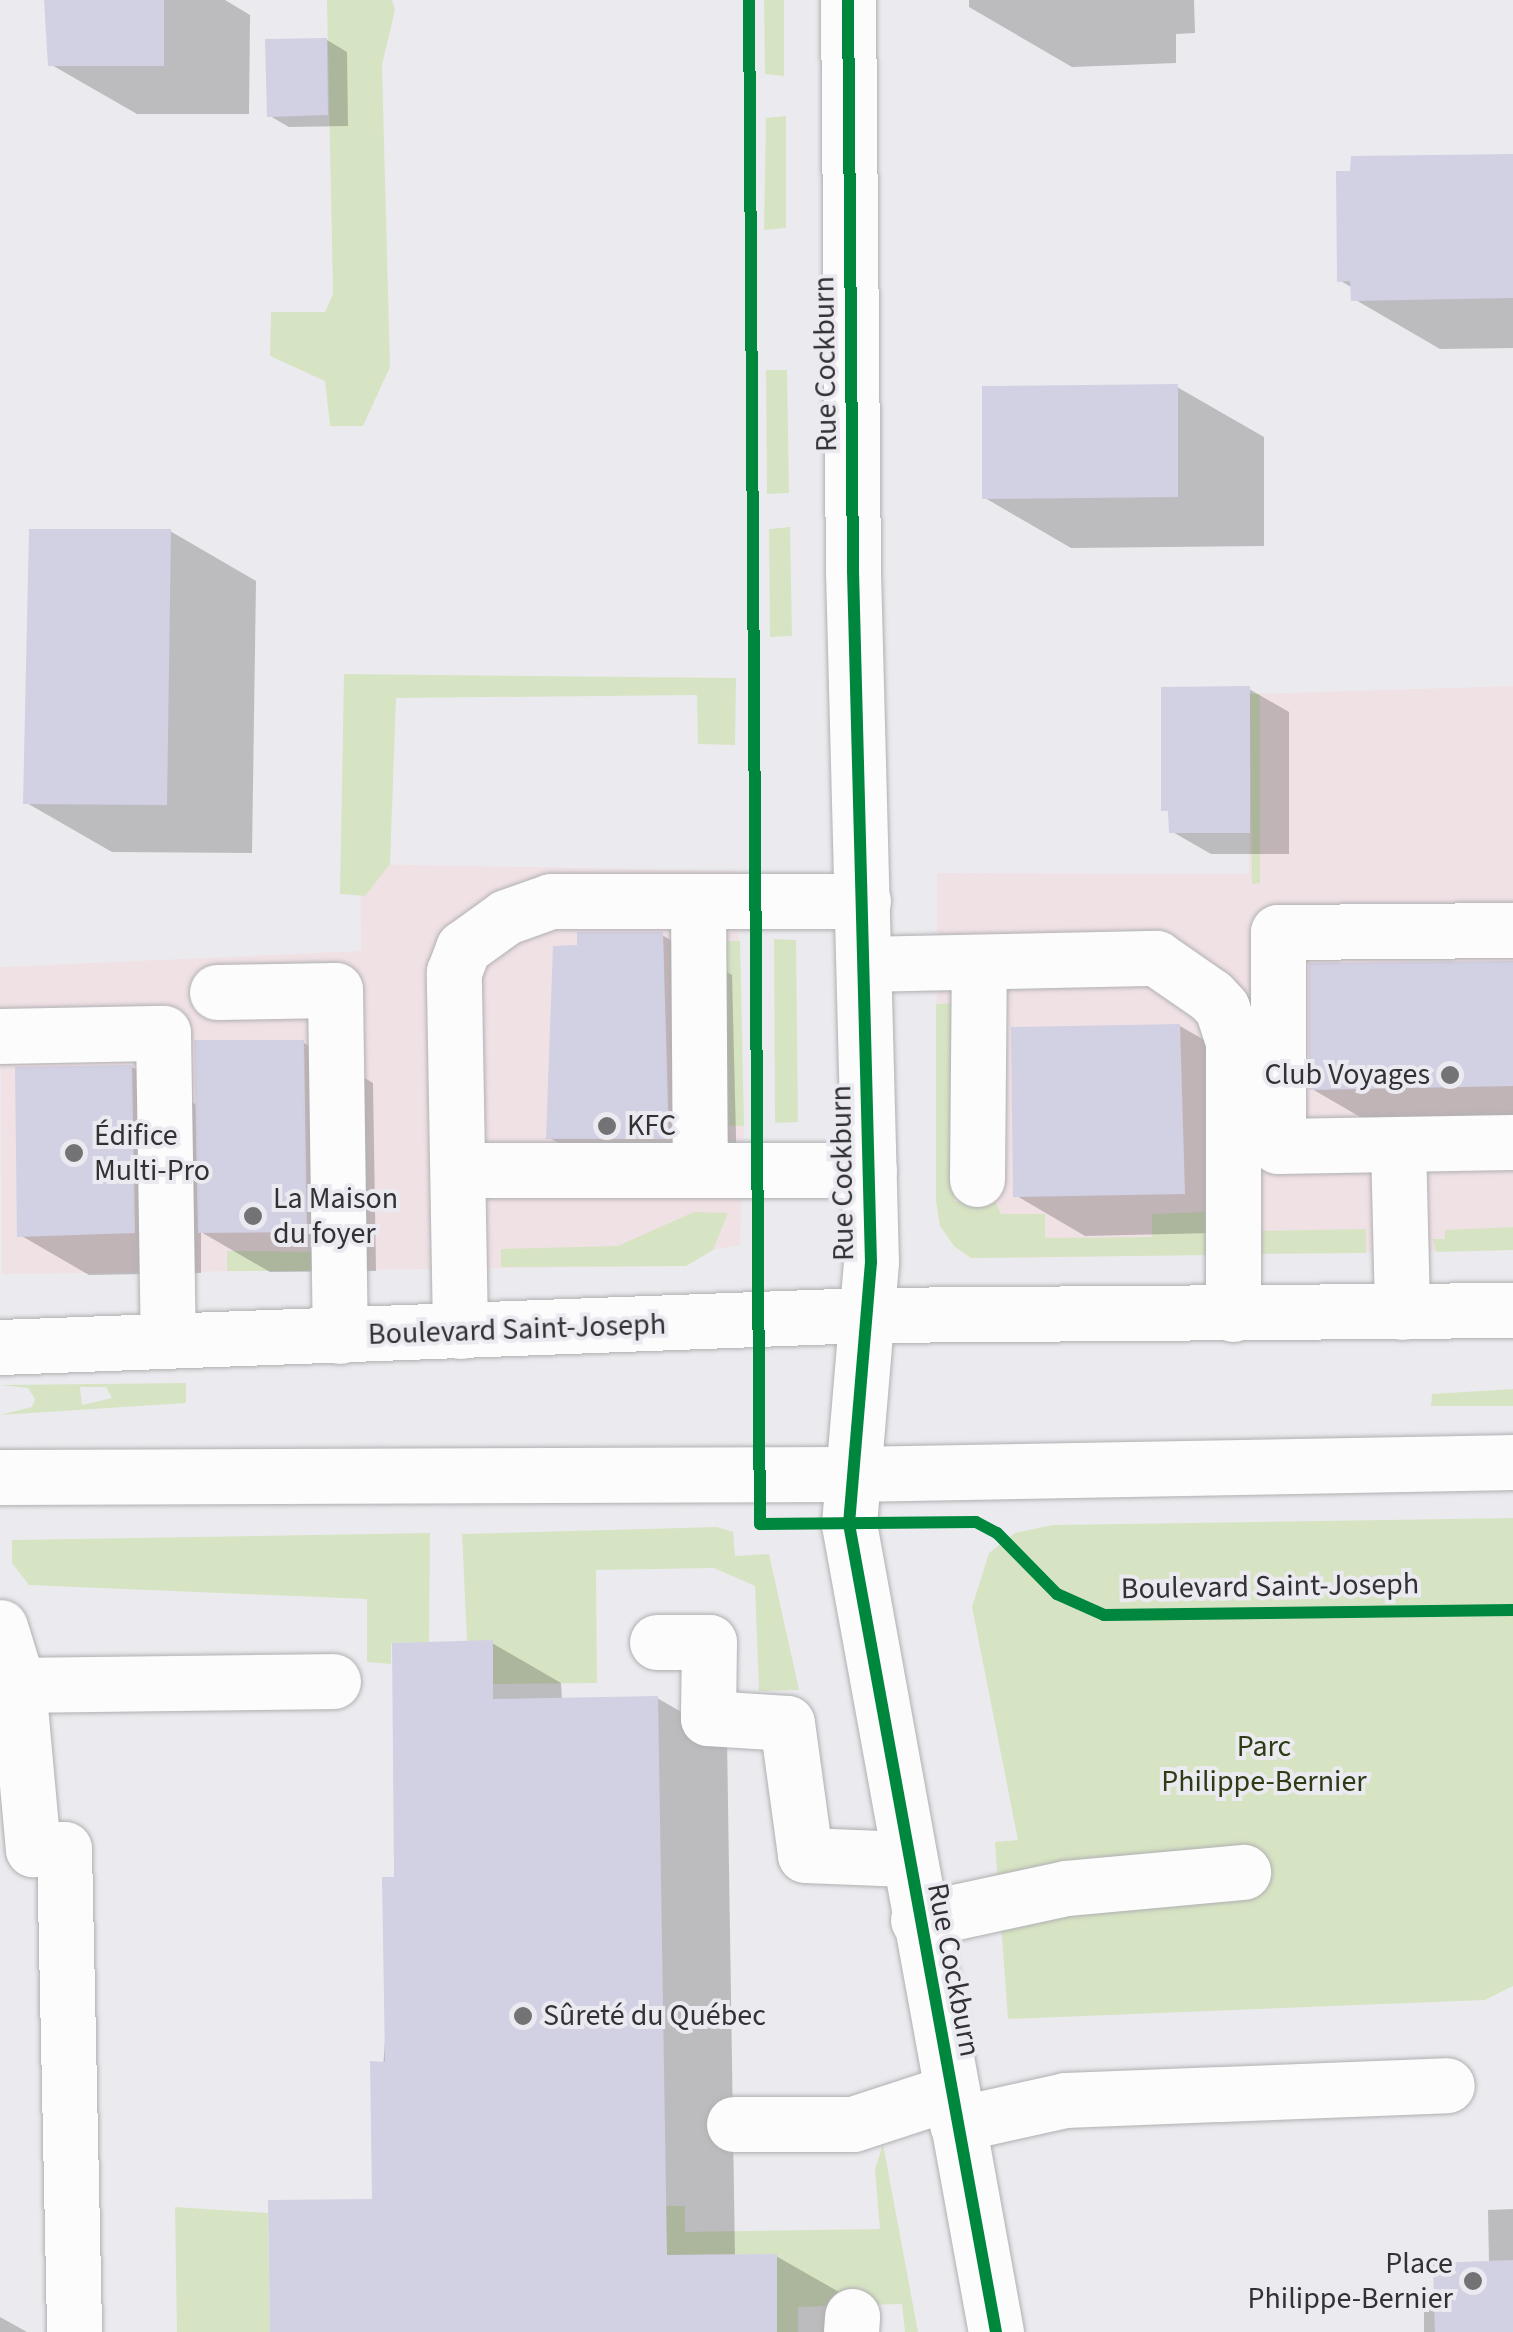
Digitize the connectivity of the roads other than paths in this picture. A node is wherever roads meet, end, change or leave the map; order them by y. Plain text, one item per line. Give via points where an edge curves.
1 (848, 0) edge
2 (863, 900) junction
3 (698, 901) junction
4 (1513, 930) edge
5 (979, 962) junction
6 (865, 964) junction
7 (217, 992) dead end
8 (0, 1036) edge
9 (1513, 1142) edge
10 (1398, 1144) junction
11 (458, 1170) junction
12 (700, 1170) junction
13 (869, 1170) junction
14 (977, 1179) dead end
15 (1513, 1310) edge
16 (1402, 1312) junction
17 (1233, 1314) junction
18 (865, 1315) junction
19 (460, 1331) junction
20 (340, 1336) junction
21 (168, 1341) junction
22 (0, 1347) edge
23 (1513, 1462) edge
24 (850, 1474) junction
25 (0, 1477) edge
26 (0, 1627) edge
27 (657, 1642) dead end
28 (333, 1680) dead end
29 (18, 1685) junction
30 (906, 1858) junction
31 (1243, 1872) dead end
32 (918, 1920) junction
33 (1447, 2085) dead end
34 (954, 2108) junction
35 (734, 2124) dead end
36 (74, 2332) edge
37 (996, 2332) edge

1 - 2 main road, Rue Cockburn
2 - 3 main road
2 - 6 main road, Rue Cockburn
3 - 11 main road via 550,901 506,917 462,948 454,972
3 - 12 main road
4 - 10 main road via 1278,932 1278,1146
5 - 6 main road
5 - 14 main road
5 - 17 main road via 1156,958 1210,996 1230,1026
6 - 13 main road, Rue Cockburn
7 - 20 main road via 335,990
8 - 21 main road via 163,1032
9 - 10 main road
10 - 16 main road
11 - 12 main road
11 - 19 main road
12 - 13 main road
13 - 18 main road, Rue Cockburn
15 - 16 main road, Boulevard Saint-Joseph
16 - 17 main road, Boulevard Saint-Joseph
17 - 18 main road, Boulevard Saint-Joseph
18 - 19 main road, Boulevard Saint-Joseph
18 - 24 main road, Rue Cockburn
19 - 20 main road, Boulevard Saint-Joseph
20 - 21 main road, Boulevard Saint-Joseph
21 - 22 main road, Boulevard Saint-Joseph
23 - 24 main road
24 - 25 main road
24 - 30 main road, Rue Cockburn via 849,1524
26 - 29 main road
27 - 30 main road via 708,1642 708,1718 787,1723 805,1855
28 - 29 main road
29 - 36 main road via 33,1850 64,1849
30 - 32 main road, Rue Cockburn
31 - 32 main road via 1066,1888
32 - 34 main road, Rue Cockburn
33 - 34 main road
34 - 35 main road via 853,2124
34 - 37 main road, Rue Cockburn

